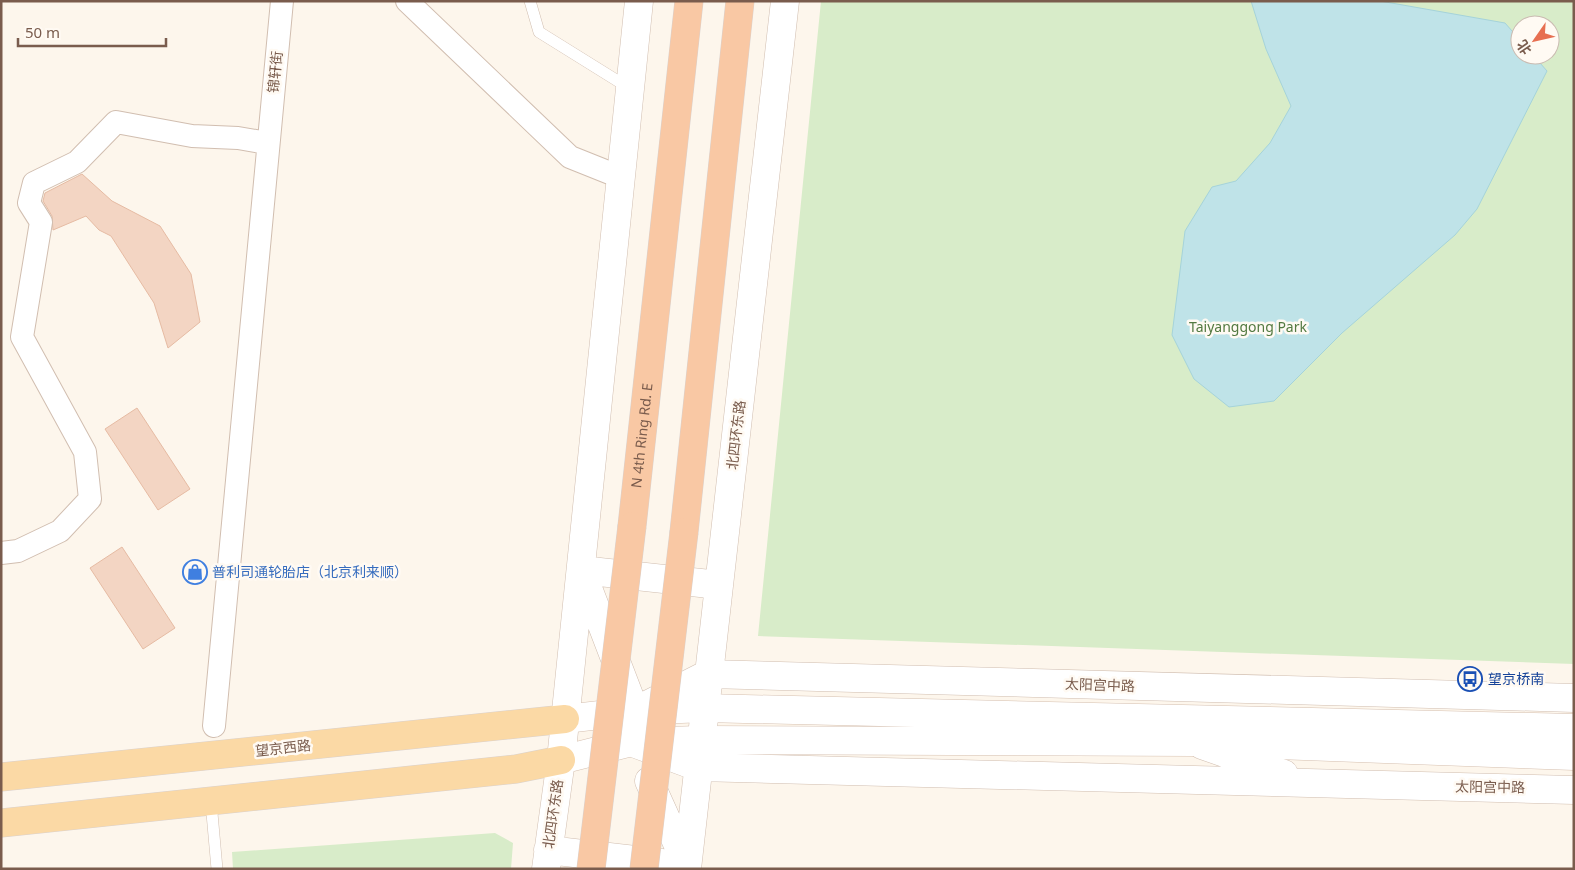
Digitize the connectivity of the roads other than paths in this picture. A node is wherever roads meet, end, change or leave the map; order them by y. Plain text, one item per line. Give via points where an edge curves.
1 (282, 1) edge
2 (406, 1) edge
3 (530, 1) edge
4 (640, 1) edge
5 (689, 1) edge
6 (740, 1) edge
7 (785, 1) edge
8 (630, 89) junction
9 (268, 143) junction
10 (620, 176) junction
11 (1, 553) edge
12 (581, 570) junction
13 (719, 585) junction
14 (708, 674) junction
15 (1317, 691) junction
16 (1574, 698) edge
17 (704, 708) junction
18 (635, 711) junction
19 (565, 719) junction
20 (1235, 720) junction
21 (214, 726) dead end
22 (1574, 728) edge
23 (700, 740) junction
24 (632, 742) junction
25 (1194, 742) junction
26 (1574, 756) edge
27 (561, 760) junction
28 (698, 767) junction
29 (1, 777) edge
30 (1308, 783) junction
31 (1574, 790) edge
32 (211, 802) junction
33 (1, 823) edge
34 (547, 859) edge
35 (687, 868) edge
36 (217, 869) edge
37 (591, 869) edge
38 (644, 869) edge

1 - 9 street, 锦轩街
2 - 10 street via 570,157
3 - 8 lane via 539,32
4 - 8 street
5 - 37 highway, N 4th Ring Rd. E, bridge
6 - 38 highway, bridge via 684,532
7 - 13 street, 北四环东路
8 - 10 street
9 - 11 street via 192,136 116,122 77,162 34,183 29,203 41,222 22,337 85,452 90,499 60,531 18,552
9 - 21 street, 锦轩街
10 - 12 street
12 - 13 street
12 - 18 street
12 - 19 street
13 - 14 street, 北四环东路
14 - 15 street, 太阳宫中路
14 - 17 street, 北四环东路
14 - 18 street, 太阳宫中路
15 - 16 street, 太阳宫中路
15 - 20 street
17 - 18 street
17 - 20 street
17 - 23 street, 北四环东路
18 - 19 street
18 - 24 street
19 - 27 street, 北四环东路
19 - 29 main road, 望京西路
20 - 22 street
23 - 24 street
23 - 25 street
23 - 28 street, 北四环东路
24 - 27 street
24 - 28 street, 太阳宫中路
24 - 35 street
25 - 26 street
25 - 30 street
27 - 32 main road via 516,769
27 - 34 street, 北四环东路
28 - 30 street, 太阳宫中路
28 - 35 street, 北四环东路
30 - 31 street, 太阳宫中路
32 - 33 main road
32 - 36 lane
34 - 35 street

